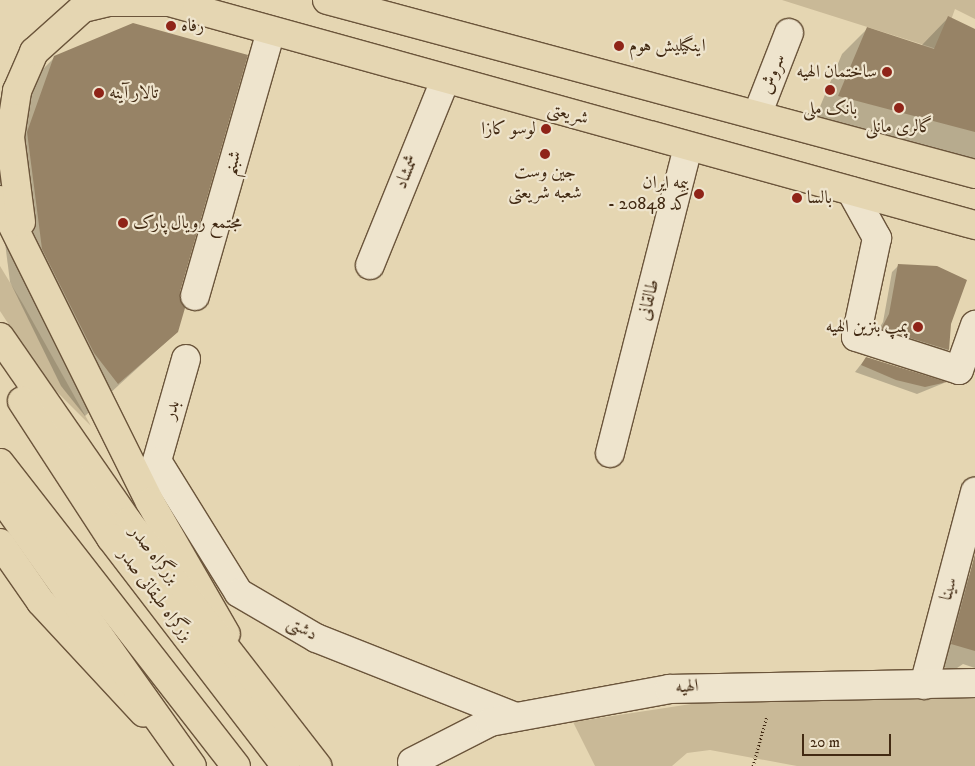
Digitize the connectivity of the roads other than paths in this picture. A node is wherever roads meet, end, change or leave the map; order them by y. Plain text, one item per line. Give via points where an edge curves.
1 (326, 0) edge
2 (166, 1) edge
3 (272, 31) junction
4 (789, 33) dead end
5 (445, 80) junction
6 (757, 115) junction
7 (688, 147) junction
8 (975, 174) edge
9 (851, 191) junction
10 (0, 200) edge
11 (975, 225) edge
12 (370, 265) dead end
13 (34, 275) junction
14 (195, 296) dead end
15 (975, 325) edge
16 (0, 337) edge
17 (186, 359) dead end
18 (0, 367) edge
19 (610, 453) dead end
20 (157, 462) joint
21 (0, 463) edge
22 (975, 492) edge
23 (0, 496) edge
24 (0, 543) edge
25 (975, 683) edge
26 (924, 685) junction
27 (262, 696) junction
28 (513, 716) junction
29 (412, 762) dead end
30 (192, 766) edge
31 (236, 766) edge
32 (286, 766) edge
33 (317, 766) edge

1 - 6 main road
2 - 3 main road, شریعتی
2 - 13 main road, شریعتی via 110,2 83,8 34,52 17,91 10,138 14,194
3 - 5 main road, شریعتی
3 - 14 street, شبنم
4 - 6 street, سروش
5 - 7 main road, شریعتی
5 - 12 street, شمشاد
6 - 8 main road
7 - 9 main road, شریعتی
7 - 19 street, طالقانی
9 - 11 main road, شریعتی
9 - 15 street via 877,238 856,338 959,370
10 - 13 main road
13 - 27 main road via 150,502
16 - 27 main road, بزرگراه صدر via 128,522
17 - 20 street, بدر
18 - 32 main road, بزرگراه طبقاتی صدر via 111,538
20 - 28 street, دشتی via 238,593 316,638
21 - 31 main road
22 - 26 street, سینا
23 - 30 main road
24 - 30 main road via 41,602
25 - 26 street, الهیه
26 - 28 street, الهیه via 701,685
27 - 33 main road, بزرگراه صدر
28 - 29 street, الهیه via 472,729

